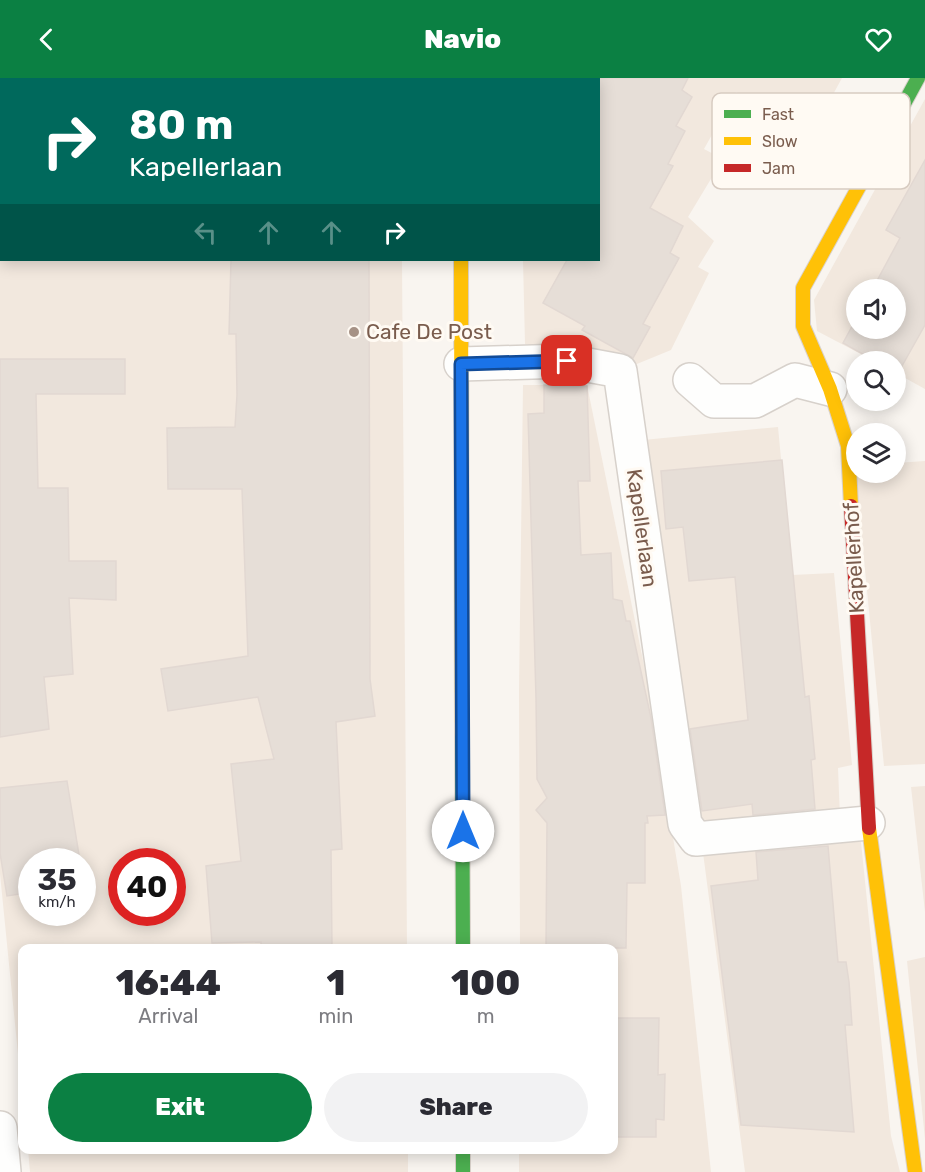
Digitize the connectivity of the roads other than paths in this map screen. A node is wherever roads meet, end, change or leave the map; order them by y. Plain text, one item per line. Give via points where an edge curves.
1 (918, 78) edge
2 (910, 93) edge
3 (857, 189) edge
4 (461, 261) edge
5 (461, 364) junction
6 (690, 381) dead end
7 (830, 389) junction
8 (868, 823) junction
9 (463, 944) edge
10 (0, 1128) edge
11 (463, 1154) edge
12 (4, 1172) edge
13 (464, 1172) edge
14 (915, 1172) edge

1 - 2 street, Kapellerhof
3 - 7 street, Kapellerhof via 803,288 803,326
4 - 5 street
5 - 8 street, Kapellerlaan via 567,361 620,371 685,824 696,839
5 - 9 street
6 - 7 street via 714,401 755,400 795,380
7 - 8 street, Kapellerhof via 848,446
8 - 14 street, Kapellerhof
10 - 12 street
11 - 13 street

